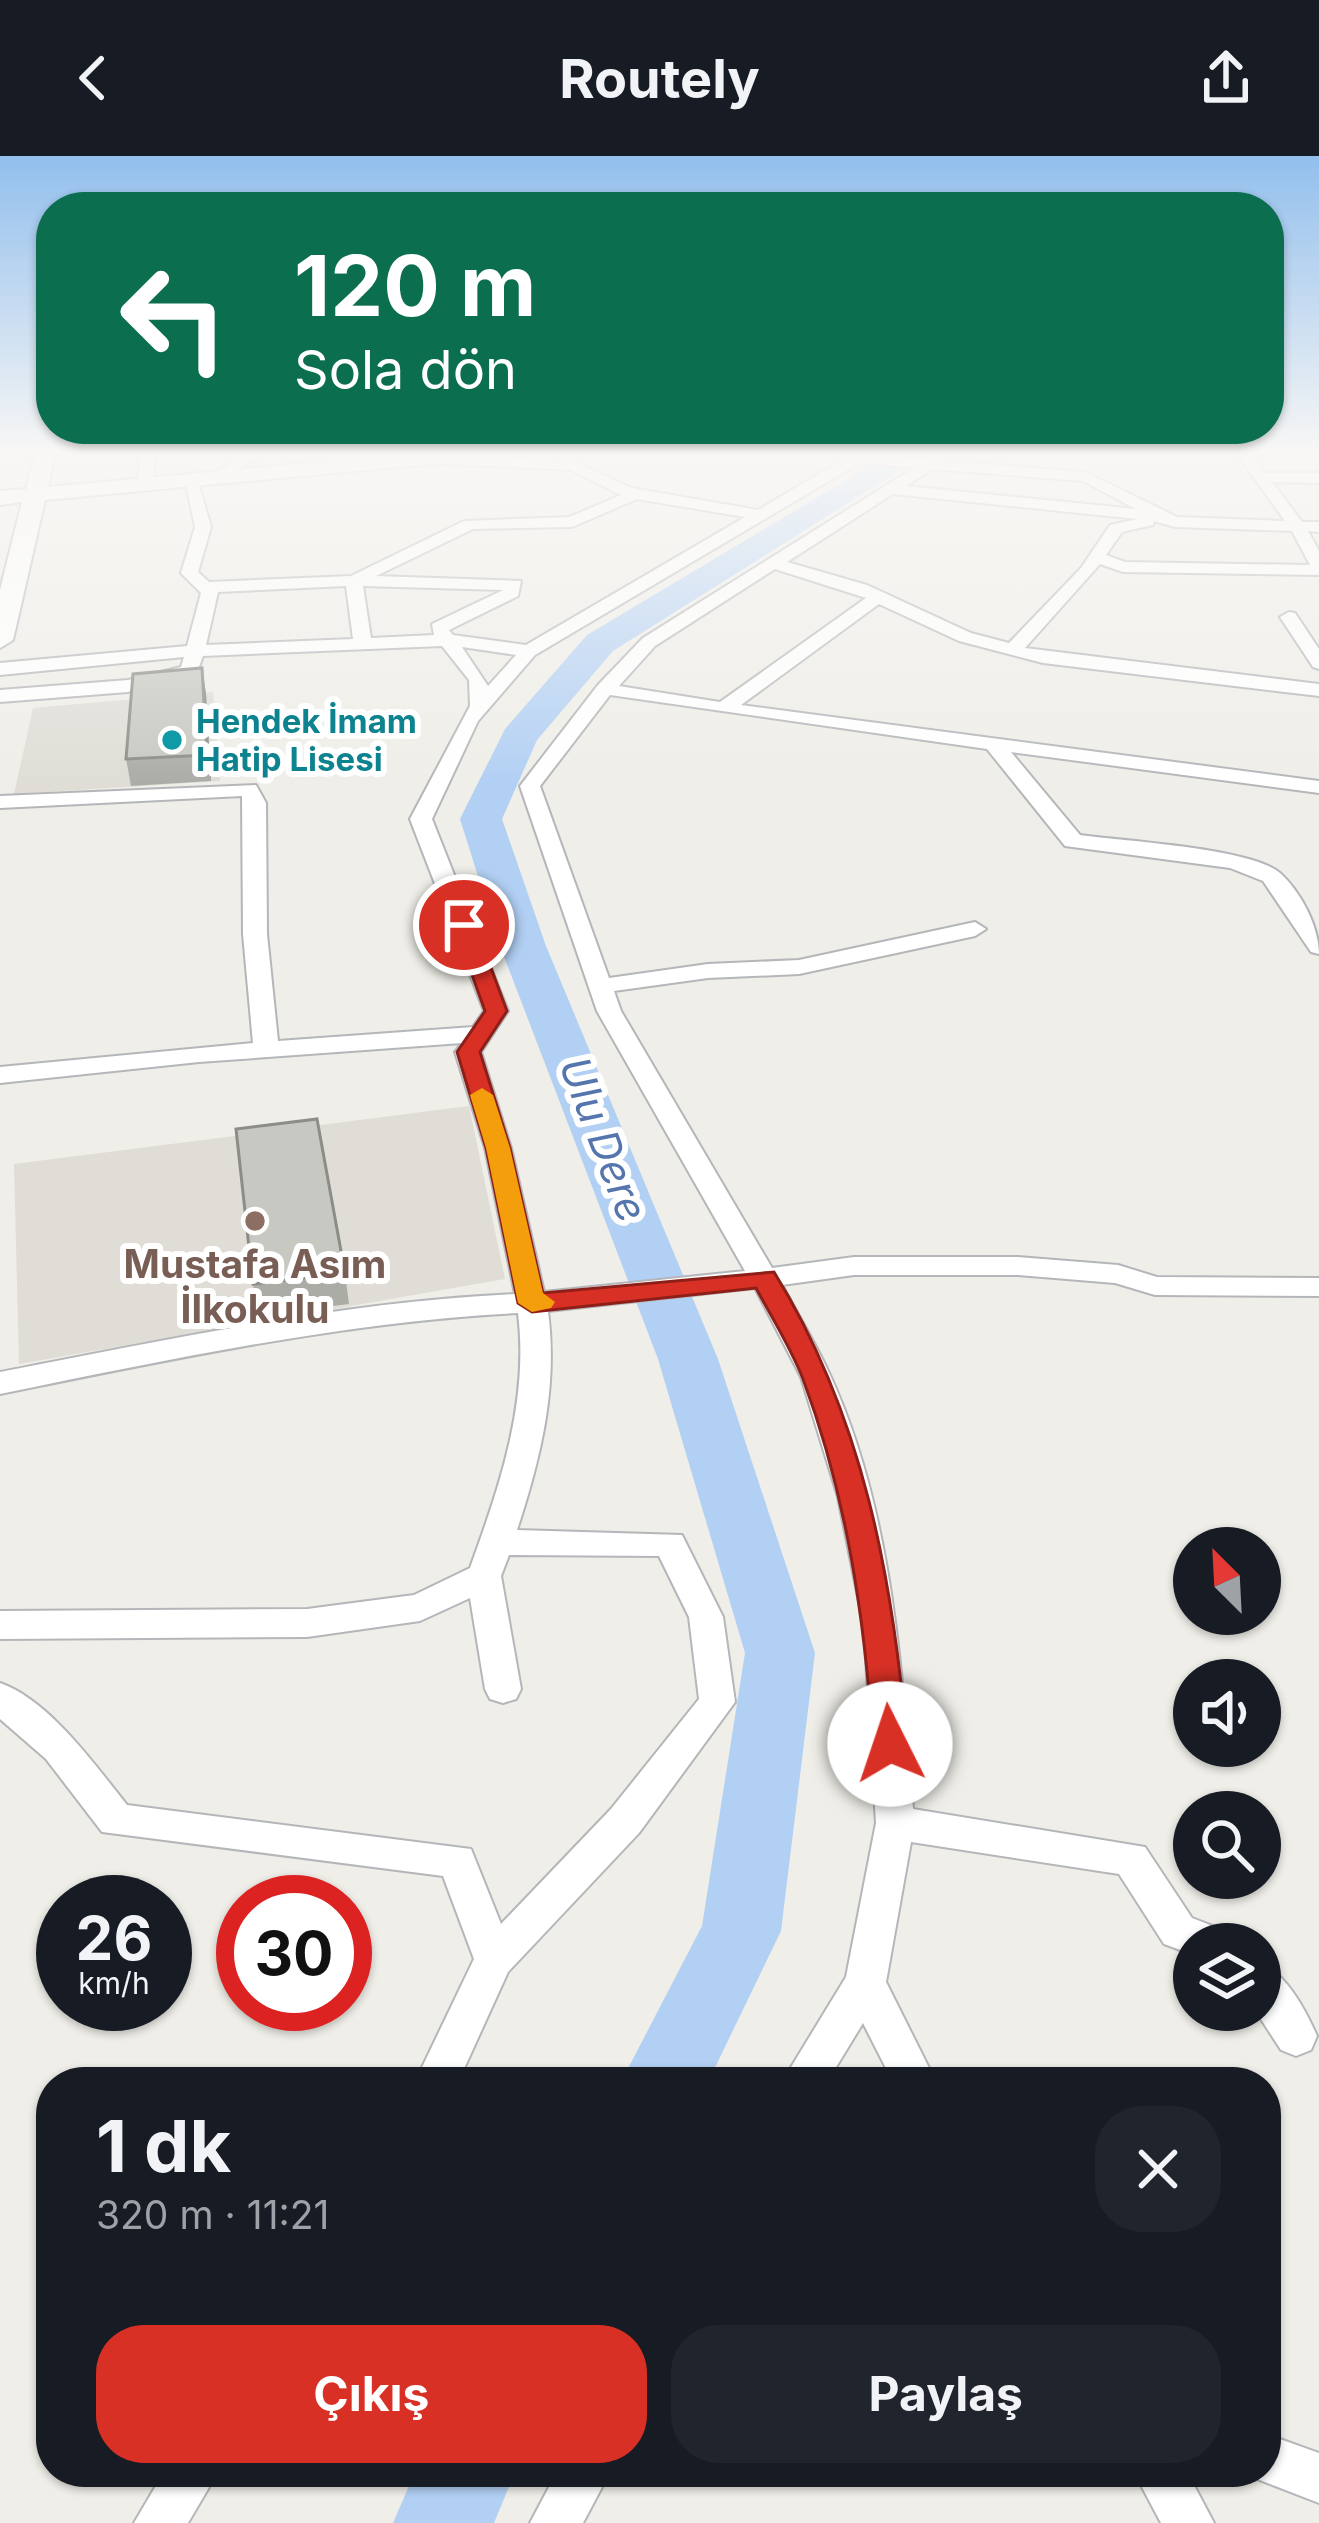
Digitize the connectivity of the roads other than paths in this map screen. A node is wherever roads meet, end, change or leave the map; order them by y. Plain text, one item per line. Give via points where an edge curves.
1 (18, 564) edge
2 (192, 564) edge
3 (388, 564) edge
4 (680, 564) edge
5 (770, 564) edge
6 (777, 564) edge
7 (1089, 564) edge
8 (1116, 564) edge
9 (1319, 568) edge
10 (354, 581) junction
11 (204, 587) junction
12 (875, 598) junction
13 (1319, 617) edge
14 (0, 640) edge
15 (450, 640) junction
16 (362, 641) junction
17 (195, 651) junction
18 (529, 651) junction
19 (1012, 651) junction
20 (1319, 663) edge
21 (0, 669) edge
22 (162, 681) junction
23 (605, 689) junction
24 (1319, 690) edge
25 (0, 697) edge
26 (479, 708) junction
27 (724, 708) junction
28 (0, 711) edge
29 (991, 742) junction
30 (1319, 787) edge
31 (0, 802) edge
32 (975, 929) dead end
33 (1319, 947) edge
34 (601, 986) junction
35 (481, 1034) junction
36 (266, 1049) junction
37 (0, 1075) edge
38 (764, 1278) junction
39 (1319, 1287) edge
40 (532, 1303) junction
41 (0, 1383) edge
42 (490, 1559) junction
43 (0, 1625) edge
44 (503, 1689) dead end
45 (0, 1699) edge
46 (895, 1822) junction
47 (1173, 1923) edge
48 (494, 1959) junction
49 (865, 1983) junction
50 (1281, 2014) edge
51 (1295, 2036) dead end
52 (443, 2067) edge
53 (812, 2067) edge
54 (907, 2067) edge
55 (1281, 2464) edge
56 (1319, 2478) edge
57 (183, 2487) edge
58 (576, 2487) edge
59 (1168, 2487) edge
60 (159, 2523) edge
61 (556, 2523) edge
62 (1190, 2523) edge

1 - 14 main road
2 - 11 street via 189,573
3 - 10 street
4 - 18 street
5 - 23 street via 649,642
6 - 12 street
7 - 19 street
8 - 9 street
10 - 11 street
10 - 15 street via 515,585 439,628
10 - 16 street
11 - 17 street
12 - 19 street
12 - 27 street
13 - 20 street via 1289,617
15 - 16 street
15 - 18 street
15 - 26 street via 478,680
16 - 17 street
17 - 21 street
17 - 22 street via 189,671
18 - 26 street
19 - 24 street
22 - 25 street
22 - 28 street via 101,704
23 - 27 street
23 - 34 street via 530,786
26 - 35 street via 422,819 496,1011
27 - 29 street
29 - 30 street
29 - 33 street via 1073,842 1234,862 1271,876
31 - 36 street via 249,789 256,803 255,934
32 - 34 street via 800,967
34 - 38 street
35 - 36 street
35 - 40 street via 468,1052
36 - 37 street
38 - 39 street via 854,1266 1018,1266 1118,1274 1155,1286
38 - 40 street
38 - 46 street via 816,1377 854,1497 881,1627
40 - 41 street via 405,1309
40 - 42 street via 538,1366 512,1501
42 - 43 street via 420,1608 307,1623
42 - 44 street
42 - 48 street via 670,1544 706,1617 717,1702 625,1821
45 - 48 street via 59,1748 116,1820 457,1861
46 - 47 street via 1131,1859
46 - 49 street
48 - 52 street
49 - 53 street
49 - 54 street
50 - 51 street
55 - 56 street
57 - 60 street
58 - 61 street
59 - 62 street

